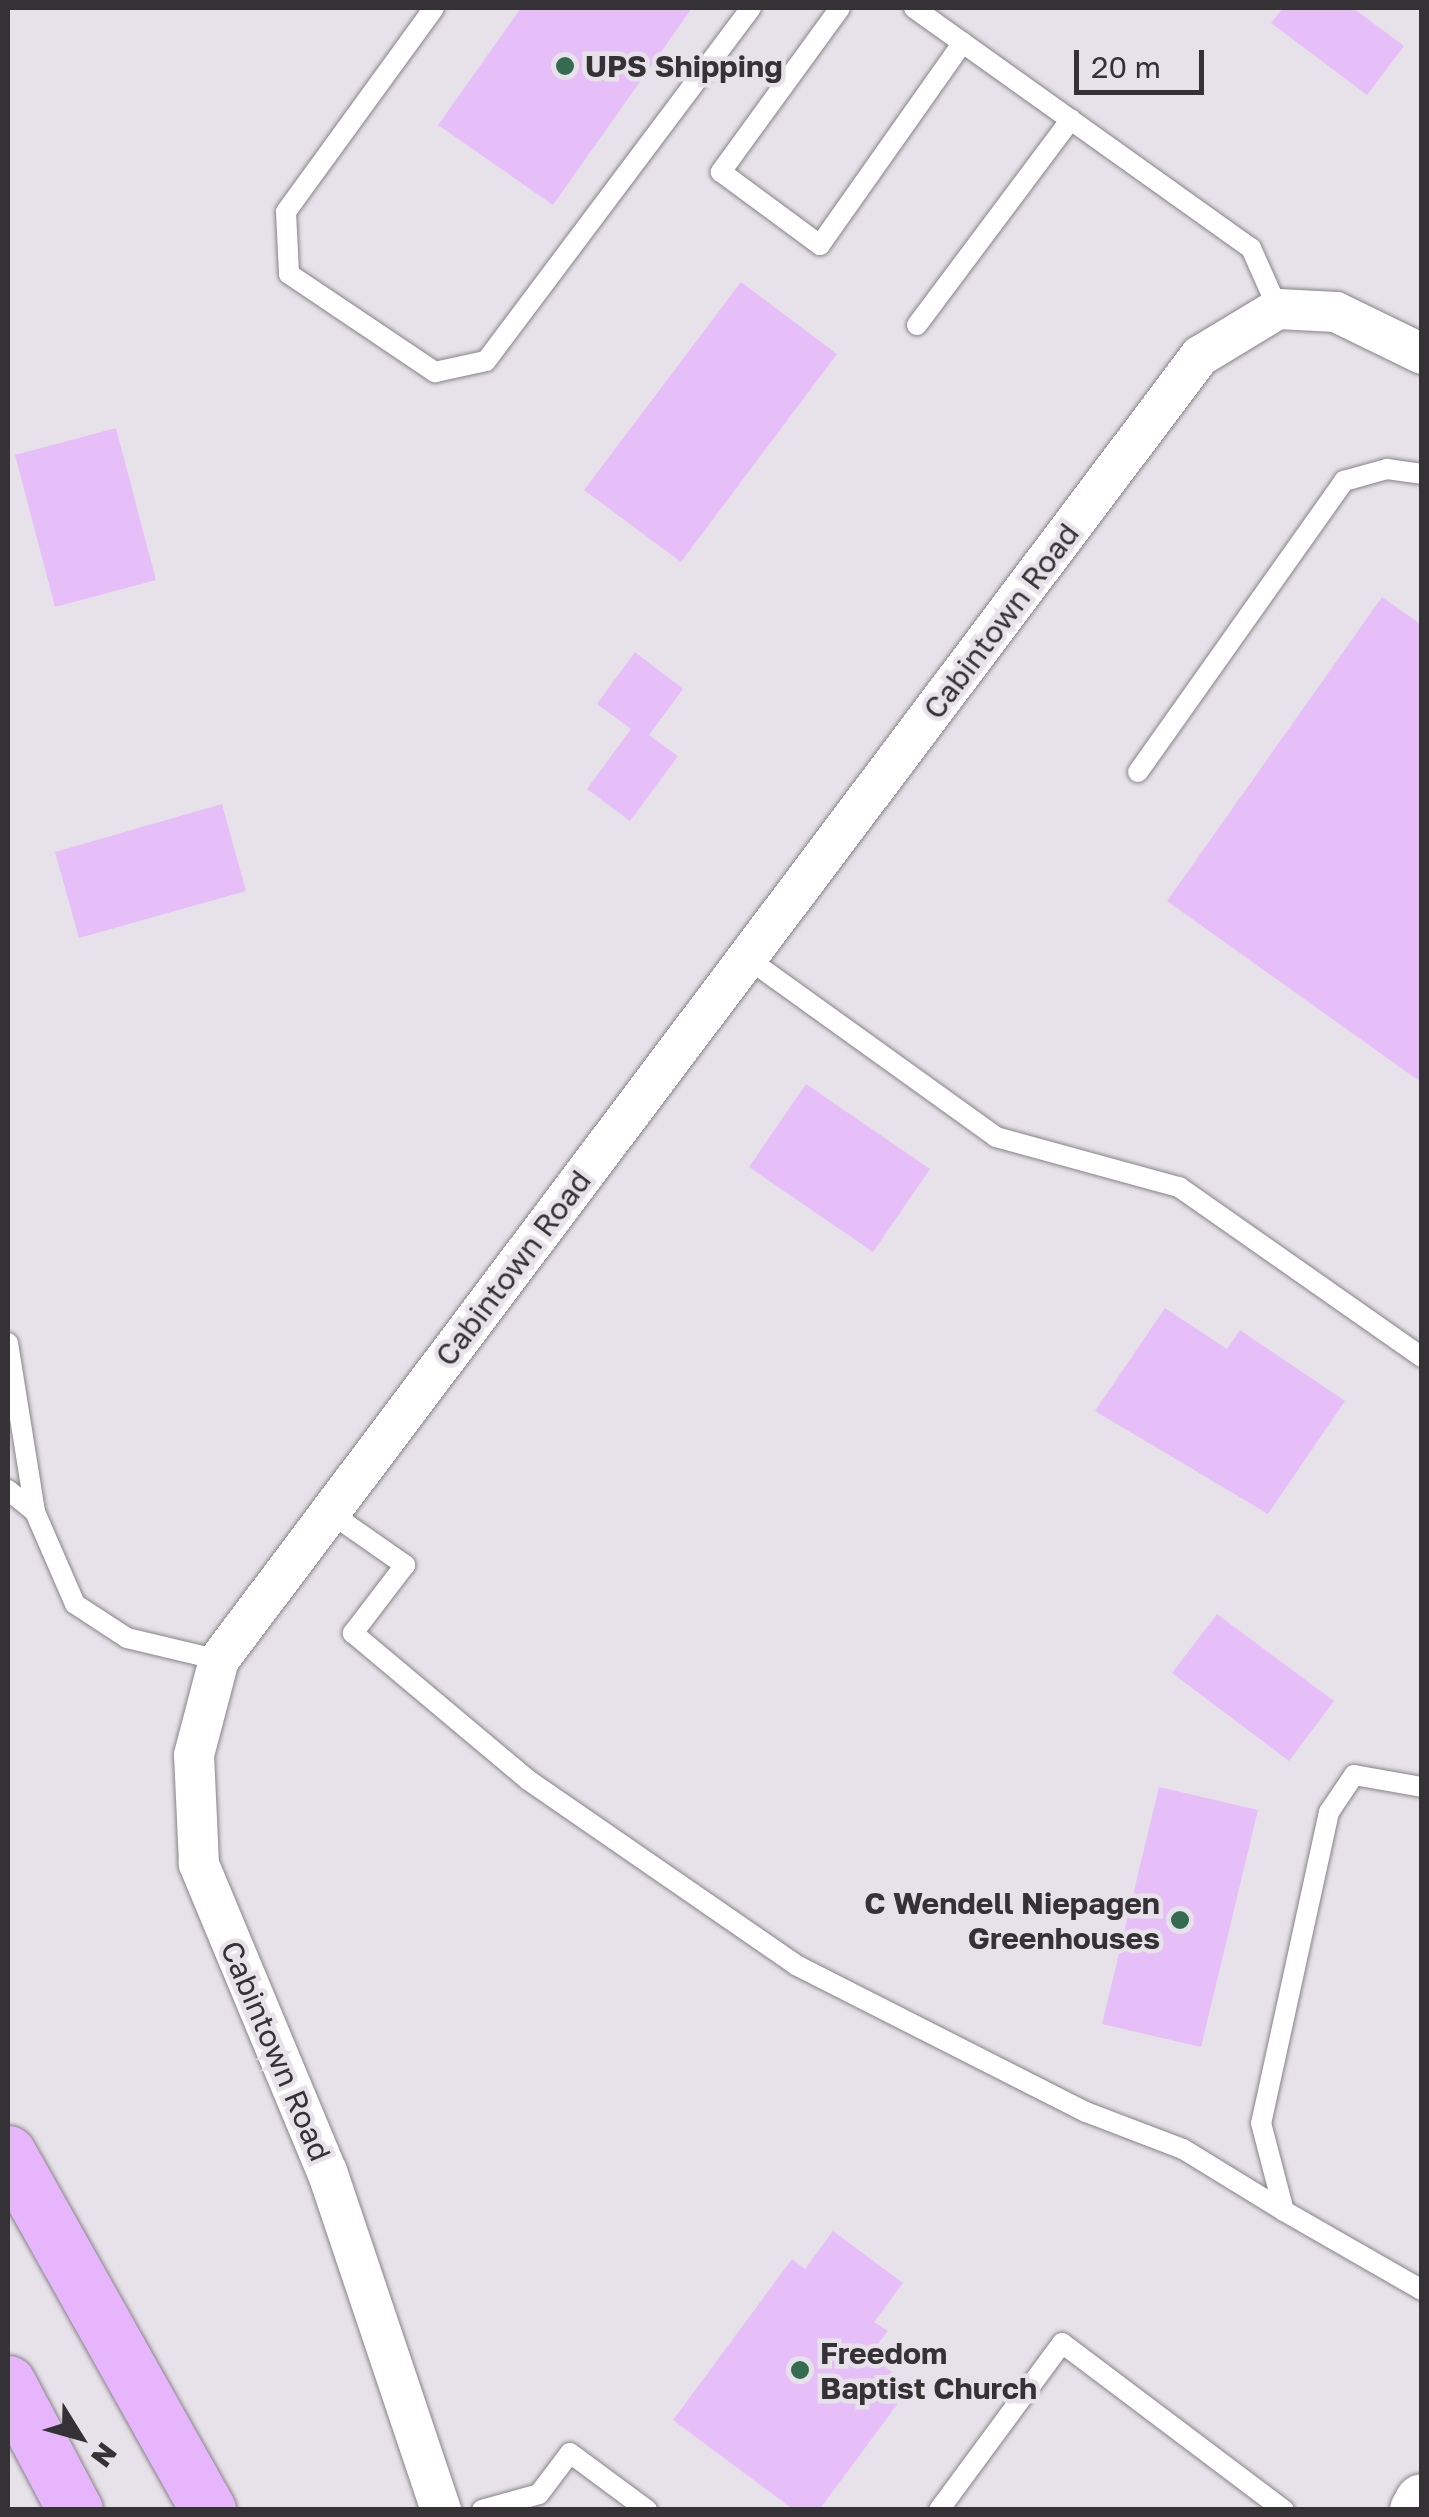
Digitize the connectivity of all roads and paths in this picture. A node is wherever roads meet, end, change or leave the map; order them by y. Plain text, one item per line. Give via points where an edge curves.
1 (434, 8) edge
2 (751, 8) edge
3 (840, 8) edge
4 (914, 8) edge
5 (963, 42) junction
6 (1070, 119) junction
7 (1278, 309) junction
8 (916, 325) dead end
9 (1422, 354) edge
10 (1422, 474) edge
11 (1138, 772) dead end
12 (747, 958) junction
13 (8, 1343) edge
14 (1422, 1357) edge
15 (8, 1490) edge
16 (35, 1512) junction
17 (329, 1512) junction
18 (219, 1660) junction
19 (1422, 1787) edge
20 (8, 2152) edge
21 (1284, 2211) junction
22 (1422, 2290) edge
23 (8, 2383) edge
24 (1422, 2501) edge
25 (541, 2502) edge
26 (76, 2510) edge
27 (208, 2510) edge
28 (440, 2510) edge
29 (482, 2510) edge
30 (647, 2510) edge
31 (939, 2510) edge
32 (1284, 2510) edge
33 (1417, 2510) edge

1 - 2 lane via 286,212 289,274 436,372 486,361
3 - 5 lane via 721,172 820,244
4 - 5 lane
5 - 6 lane
6 - 7 lane via 1251,248
6 - 8 lane
7 - 9 street via 1336,312
7 - 12 street, Cabintown Road via 1200,356
10 - 11 lane via 1386,468 1344,481
12 - 14 lane via 996,1136 1178,1187
12 - 17 street, Cabintown Road
13 - 16 lane
15 - 16 lane
16 - 18 lane via 74,1604 126,1638
17 - 18 street, Cabintown Road
17 - 21 lane via 404,1565 353,1633 528,1780 796,1965 1086,2112 1183,2149
18 - 28 street, Cabintown Road via 194,1756 198,1864 328,2172
19 - 21 lane via 1354,1775 1329,1812 1261,2122
20 - 27 highway
21 - 22 lane
23 - 26 highway
24 - 33 main road
25 - 29 lane
25 - 30 lane via 570,2453
31 - 32 lane via 1062,2343

